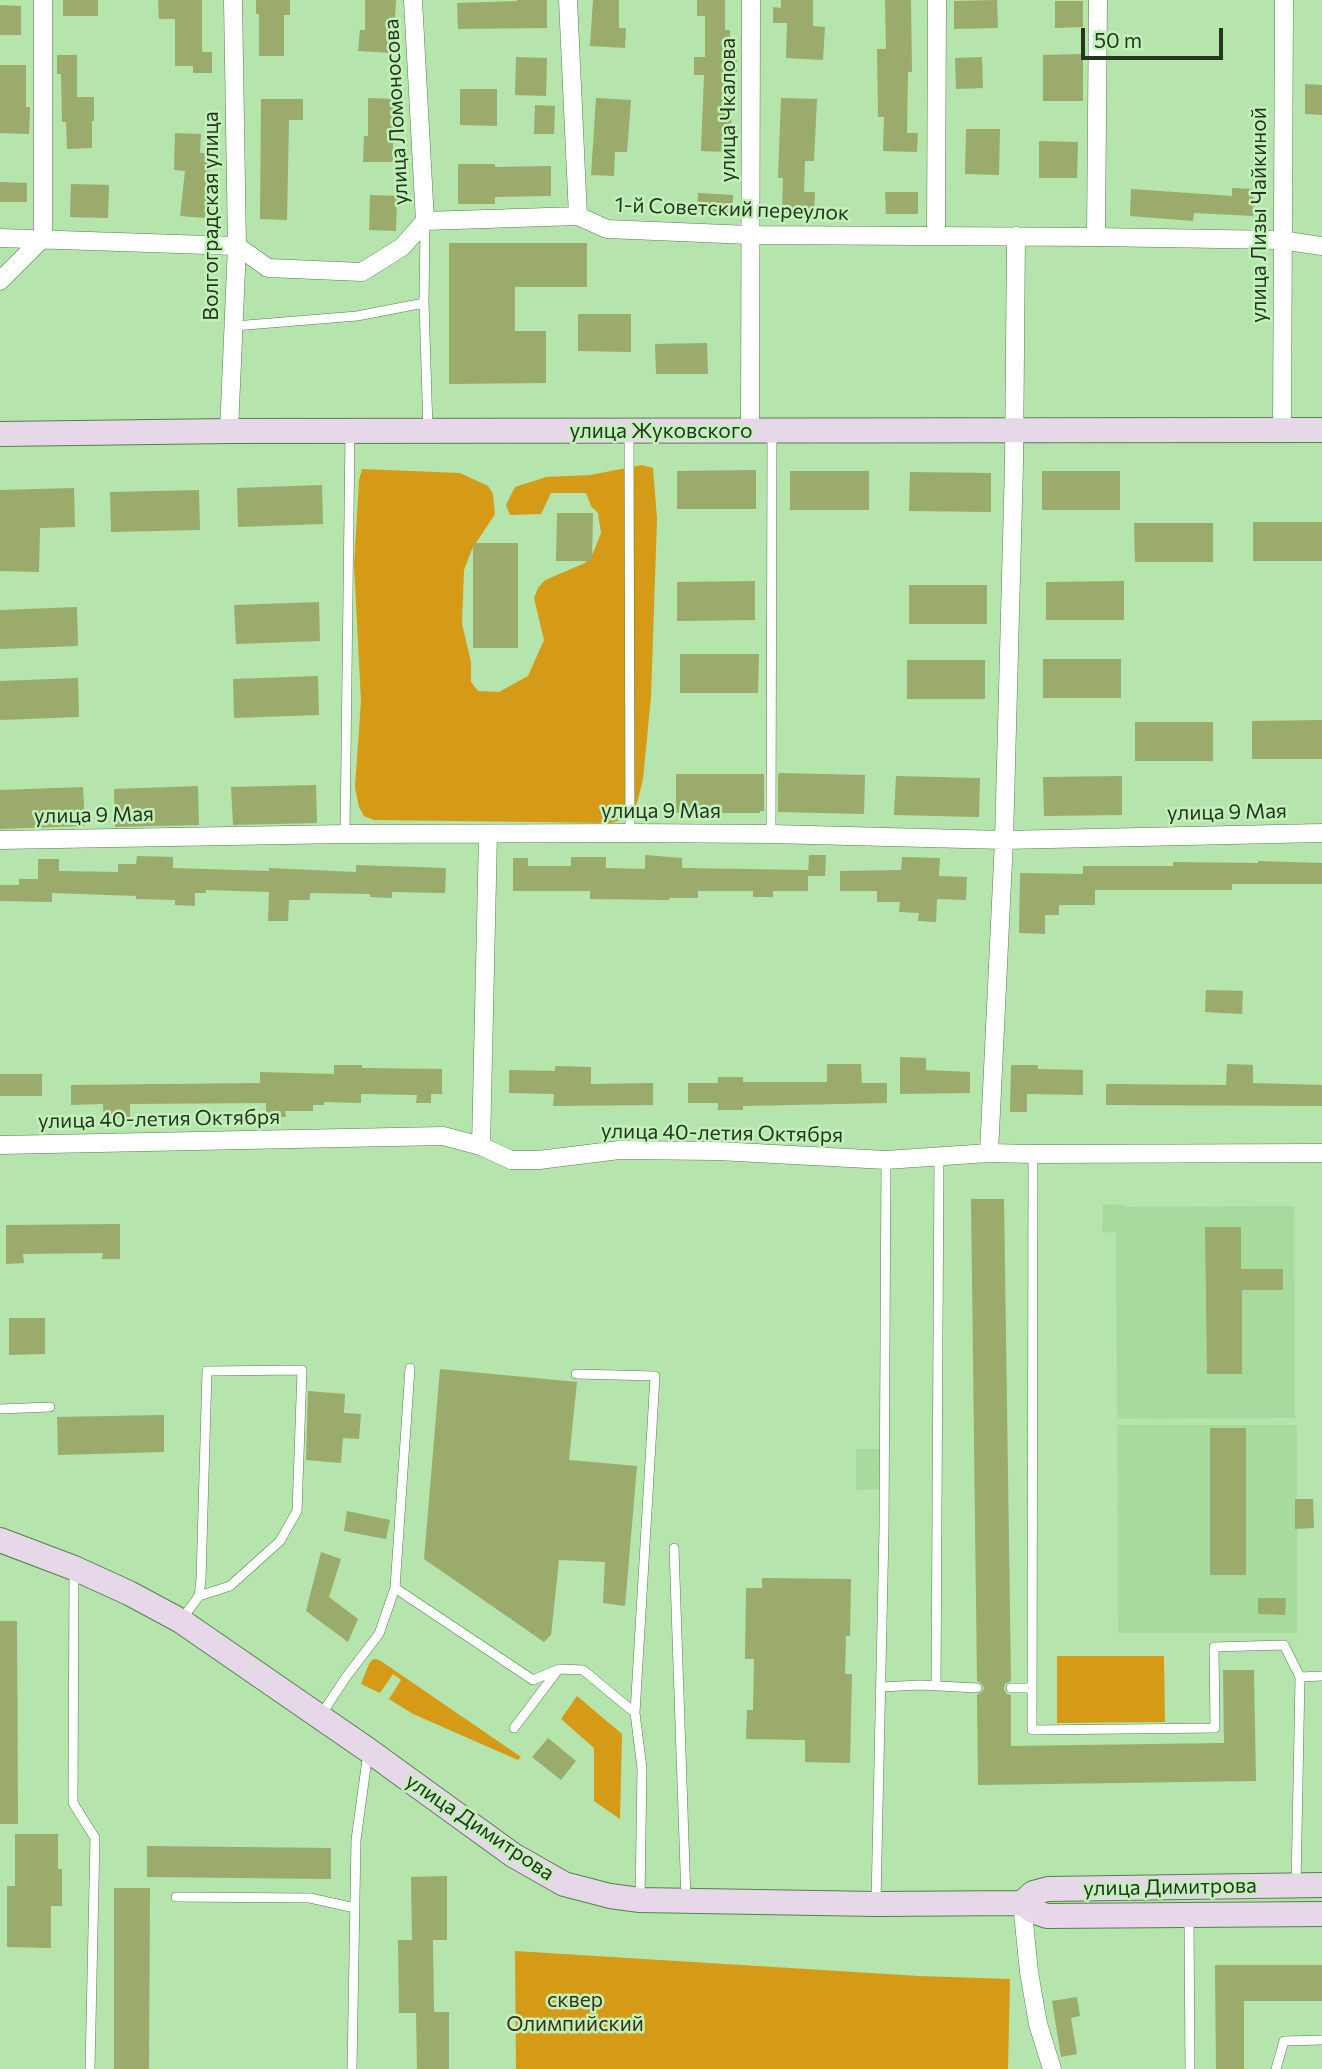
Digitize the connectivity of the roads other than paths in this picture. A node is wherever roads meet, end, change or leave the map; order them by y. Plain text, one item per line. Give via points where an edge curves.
1 (43, 0) edge
2 (233, 0) edge
3 (413, 0) edge
4 (568, 0) edge
5 (751, 0) edge
6 (937, 0) edge
7 (1098, 0) edge
8 (1284, 0) edge
9 (578, 216) junction
10 (425, 221) junction
11 (750, 235) junction
12 (936, 236) junction
13 (1016, 236) junction
14 (1096, 237) junction
15 (0, 238) edge
16 (43, 238) junction
17 (1281, 240) junction
18 (237, 246) junction
19 (1322, 246) edge
20 (0, 281) edge
21 (424, 303) junction
22 (234, 326) junction
23 (1014, 430) junction
24 (1282, 430) junction
25 (1322, 430) edge
26 (229, 431) junction
27 (629, 431) junction
28 (761, 431) junction
29 (350, 432) junction
30 (428, 432) junction
31 (0, 434) edge
32 (630, 833) junction
33 (1322, 833) edge
34 (345, 834) junction
35 (488, 834) junction
36 (771, 834) junction
37 (0, 840) edge
38 (1004, 841) junction
39 (0, 1145) edge
40 (481, 1146) junction
41 (989, 1153) junction
42 (1322, 1153) edge
43 (1033, 1154) junction
44 (939, 1156) junction
45 (886, 1160) junction
46 (410, 1368) dead end
47 (576, 1374) dead end
48 (50, 1407) dead end
49 (0, 1409) edge
50 (0, 1540) edge
51 (674, 1548) dead end
52 (74, 1567) junction
53 (395, 1588) junction
54 (199, 1596) junction
55 (181, 1621) junction
56 (559, 1669) junction
57 (1322, 1676) edge
58 (1300, 1677) junction
59 (936, 1686) junction
60 (881, 1687) junction
61 (977, 1688) dead end
62 (1011, 1688) dead end
63 (1031, 1688) junction
64 (635, 1713) junction
65 (320, 1717) junction
66 (514, 1728) dead end
67 (368, 1750) junction
68 (1296, 1885) junction
69 (1322, 1885) edge
70 (176, 1897) dead end
71 (640, 1900) junction
72 (686, 1901) junction
73 (1022, 1903) junction
74 (876, 1904) junction
75 (355, 1908) junction
76 (1322, 1914) edge
77 (1189, 1915) junction
78 (1322, 2040) edge
79 (90, 2069) edge
80 (352, 2069) edge
81 (1052, 2069) edge
82 (1191, 2069) edge
83 (1276, 2069) edge

1 - 16 street
2 - 18 street, Волгоградская улица
3 - 10 street, улица Ломоносова
4 - 9 street
5 - 11 street, улица Чкалова
6 - 12 street
7 - 14 street
8 - 17 street, улица Лизы Чайкиной
9 - 10 street, 1-й Советский переулок
9 - 11 street, 1-й Советский переулок via 607,229
10 - 18 street via 402,247 362,272 268,268
10 - 21 lane
11 - 12 street, 1-й Советский переулок
11 - 28 street, улица Чкалова
12 - 13 street, 1-й Советский переулок
13 - 14 street, 1-й Советский переулок
13 - 23 street
14 - 17 street, 1-й Советский переулок
15 - 16 street
16 - 18 street
16 - 20 street
17 - 19 street, 1-й Советский переулок
17 - 24 street, улица Лизы Чайкиной
18 - 22 street, Волгоградская улица
21 - 22 lane via 357,316
21 - 30 lane
22 - 26 street, Волгоградская улица
23 - 24 main road, улица Жуковского
23 - 28 main road, улица Жуковского
23 - 38 street
24 - 25 main road, улица Жуковского
26 - 29 main road, улица Жуковского
26 - 31 main road, улица Жуковского
27 - 28 main road, улица Жуковского
27 - 30 main road, улица Жуковского
27 - 32 lane
28 - 36 lane
29 - 30 main road, улица Жуковского
29 - 34 lane
32 - 35 street, улица 9 Мая
32 - 36 street, улица 9 Мая
33 - 38 street, улица 9 Мая
34 - 35 street, улица 9 Мая
34 - 37 street, улица 9 Мая
35 - 40 street
36 - 38 street, улица 9 Мая
38 - 41 street
39 - 40 street, улица 40-летия Октября via 443,1136
40 - 45 street, улица 40-летия Октября via 511,1160 619,1150
41 - 43 street, улица 40-летия Октября
41 - 44 street, улица 40-летия Октября
42 - 43 street, улица 40-летия Октября
43 - 63 lane
44 - 45 street, улица 40-летия Октября
44 - 59 lane
45 - 60 lane
46 - 53 lane
47 - 64 lane via 655,1376
48 - 49 lane
50 - 52 main road, улица Димитрова
51 - 72 lane
52 - 55 main road, улица Димитрова
52 - 79 lane via 73,1803 95,1838
53 - 56 lane via 533,1681
53 - 65 lane via 379,1634
54 - 54 lane via 230,1586 280,1541 297,1511 302,1370 207,1371
54 - 55 lane
55 - 65 main road, улица Димитрова
56 - 64 lane via 583,1670
56 - 66 lane
57 - 58 lane
58 - 63 lane via 1284,1645 1214,1647 1215,1728 1032,1730
58 - 68 lane
59 - 60 lane
59 - 61 lane
60 - 74 lane
62 - 63 lane
64 - 71 lane via 642,1768
65 - 67 main road, улица Димитрова
67 - 71 main road, улица Димитрова via 544,1873 564,1884
67 - 75 lane via 356,1840
68 - 69 main road, улица Димитрова
68 - 73 main road, улица Димитрова via 1048,1889 1033,1893
70 - 75 lane via 310,1898
71 - 72 main road, улица Димитрова
72 - 74 main road, улица Димитрова
73 - 74 main road, улица Димитрова
73 - 77 main road, улица Димитрова via 1047,1916
73 - 81 street via 1038,2024
75 - 80 lane
76 - 77 main road, улица Димитрова
77 - 82 lane
78 - 83 lane via 1284,2041

